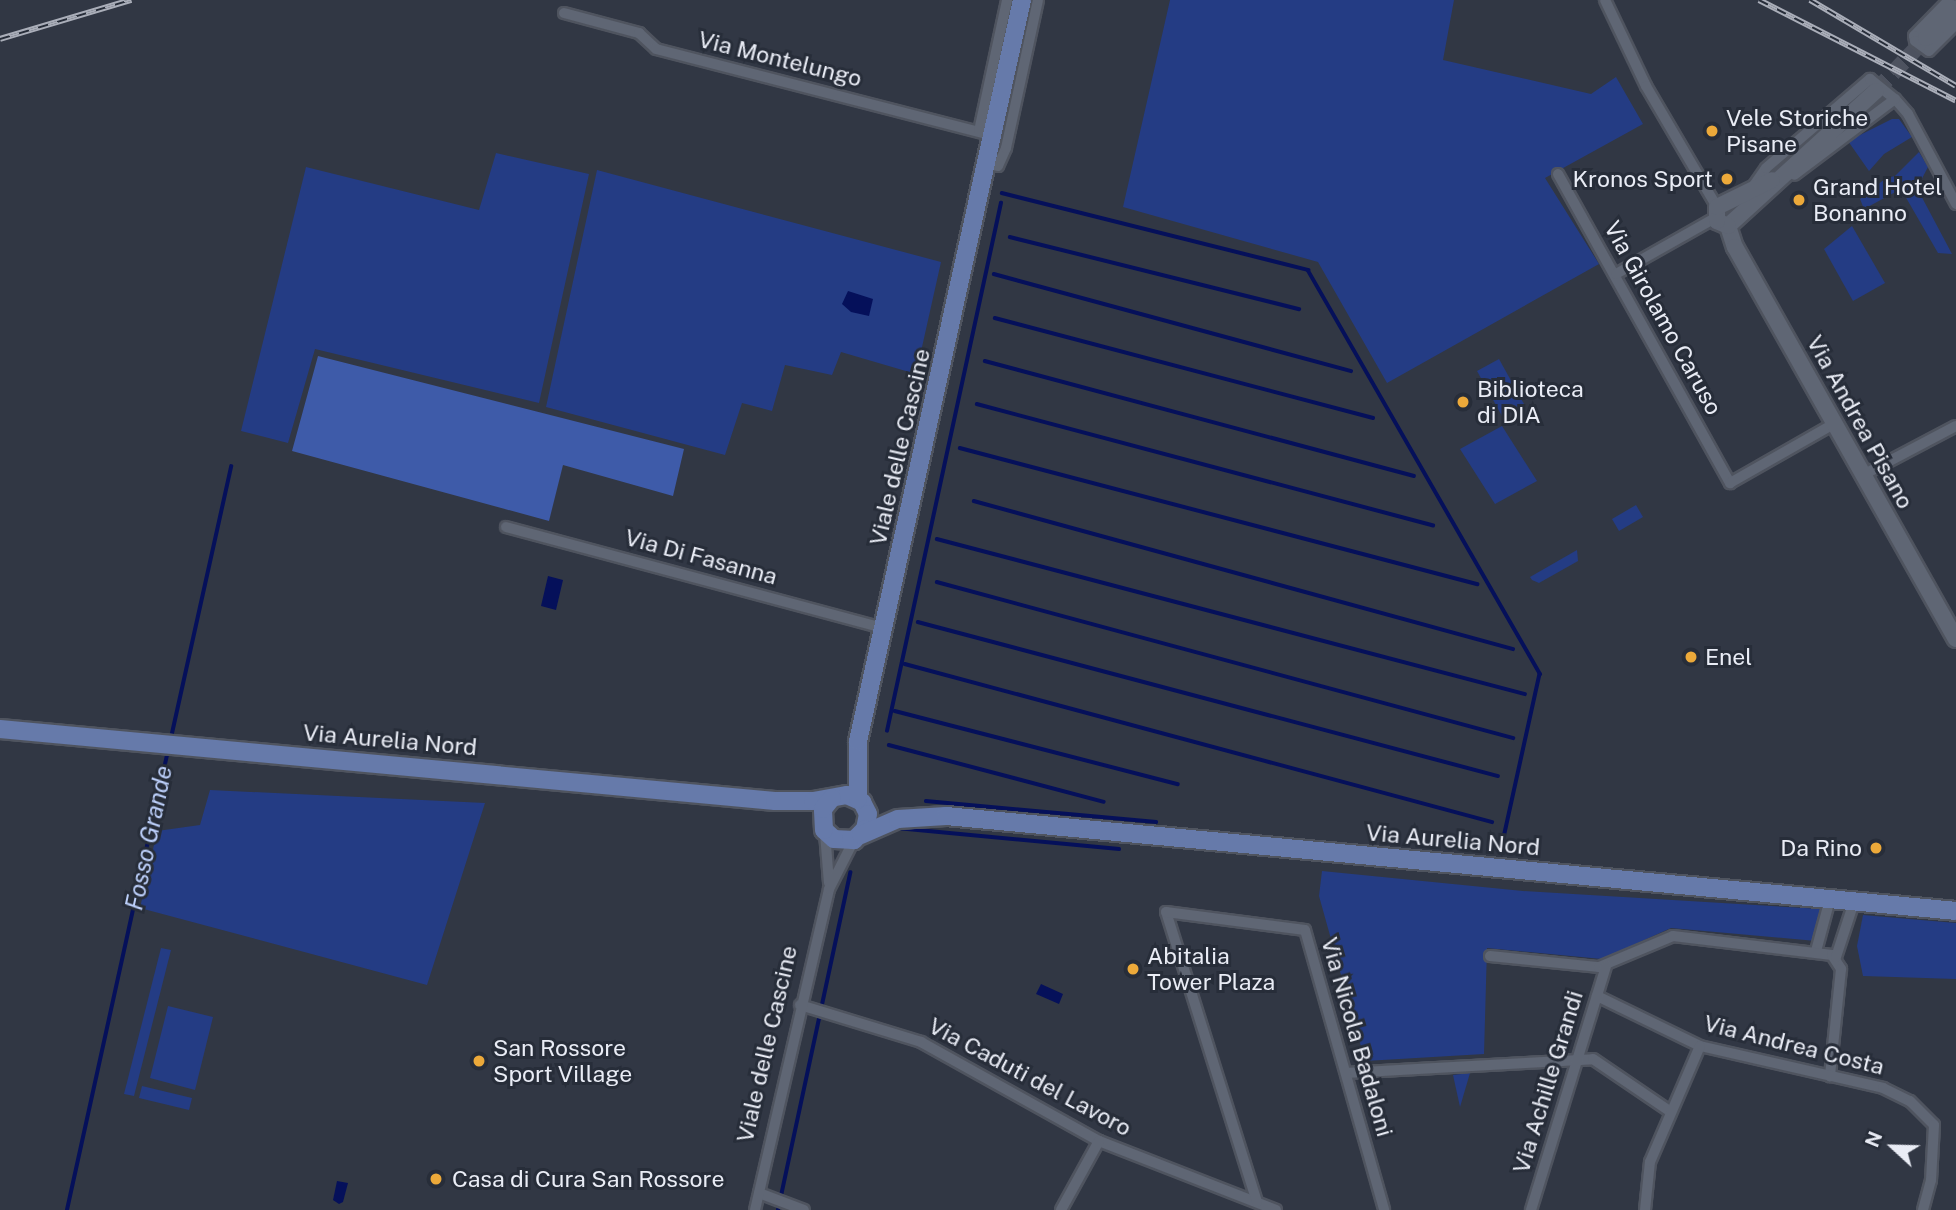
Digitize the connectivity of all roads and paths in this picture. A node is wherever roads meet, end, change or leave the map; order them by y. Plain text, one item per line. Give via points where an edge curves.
1 (1007, 0) edge
2 (1022, 0) edge
3 (1038, 0) edge
4 (1605, 0) edge
5 (1948, 3) edge
6 (564, 13) dead end
7 (1956, 24) edge
8 (1926, 38) tunnel mouth
9 (1876, 91) tunnel mouth
10 (1895, 99) junction
11 (986, 133) junction
12 (986, 164) junction
13 (1558, 174) dead end
14 (1754, 195) junction
15 (1956, 204) edge
16 (1725, 214) junction
17 (1616, 274) junction
18 (1835, 423) junction
19 (1956, 426) edge
20 (1863, 475) junction
21 (506, 527) dead end
22 (884, 628) junction
23 (1956, 639) edge
24 (0, 729) edge
25 (858, 741) junction
26 (834, 797) junction
27 (775, 801) junction
28 (861, 803) junction
29 (946, 816) junction
30 (823, 826) junction
31 (857, 837) junction
32 (829, 889) junction
33 (1830, 899) junction
34 (1854, 902) junction
35 (1956, 911) edge
36 (1816, 951) junction
37 (1490, 957) dead end
38 (1836, 957) junction
39 (1606, 966) junction
40 (1597, 996) junction
41 (806, 1006) junction
42 (1700, 1046) junction
43 (1577, 1058) junction
44 (1346, 1073) junction
45 (1830, 1076) junction
46 (1671, 1112) junction
47 (1099, 1141) junction
48 (759, 1193) junction
49 (1258, 1202) junction
50 (755, 1210) edge
51 (804, 1210) edge
52 (1061, 1210) edge
53 (1276, 1210) edge
54 (1384, 1210) edge
55 (1531, 1210) edge
56 (1645, 1210) edge
57 (1923, 1210) edge

1 - 11 street, Viale delle Cascine
2 - 11 main road, Viale delle Cascine
3 - 12 street via 1006,148 998,166
4 - 16 street via 1646,86
5 - 7 street via 1914,36 1915,41 1929,51
5 - 8 street
6 - 11 street, Via Montelungo via 639,33 656,49
9 - 14 street
10 - 14 street
10 - 14 street via 1870,79 1766,168
10 - 15 street
11 - 12 main road, Viale delle Cascine
12 - 22 main road, Viale delle Cascine
13 - 17 street, Via Girolamo Caruso
14 - 16 street
16 - 17 street
16 - 18 street, Via Andrea Pisano via 1735,247
17 - 18 street, Via Girolamo Caruso via 1730,483
18 - 20 street, Via Andrea Pisano
19 - 20 street
20 - 23 street, Via Andrea Pisano
21 - 22 street, Via Di Fasanna
22 - 25 main road, Viale delle Cascine
24 - 27 main road, Via Aurelia Nord
25 - 26 main road, Viale delle Cascine
25 - 28 main road, Viale delle Cascine
26 - 27 main road, Via Aurelia Nord
26 - 28 main road
26 - 30 main road via 823,809
27 - 30 main road, Via Aurelia Nord
28 - 29 main road, Via Aurelia Nord
28 - 31 main road via 868,822
29 - 31 main road, Via Aurelia Nord via 898,819
29 - 33 main road, Via Aurelia Nord
30 - 31 main road via 841,841
30 - 32 street, Viale delle Cascine
31 - 32 street, Viale delle Cascine
32 - 41 street, Viale delle Cascine
33 - 34 main road, Via Aurelia Nord
33 - 36 street
34 - 35 main road, Via Aurelia Nord
34 - 38 street
36 - 38 street
36 - 39 street via 1673,936
37 - 39 street
38 - 45 street via 1840,969
39 - 40 street, Via Achille Grandi
40 - 42 street, Via Andrea Costa
40 - 43 street, Via Achille Grandi
41 - 47 street, Via Caduti del Lavoro via 921,1042
41 - 48 street, Viale delle Cascine
42 - 45 street, Via Andrea Costa
42 - 46 street
43 - 44 street
43 - 46 street via 1599,1060
43 - 55 street, Via Achille Grandi
44 - 49 street, Via Nicola Badaloni via 1305,930 1166,912
44 - 54 street, Via Nicola Badaloni
45 - 57 street, Via Andrea Costa via 1883,1088 1929,1117 1934,1125 1933,1160
46 - 56 street via 1648,1169
47 - 49 street, Via Caduti del Lavoro
47 - 52 street
48 - 50 street, Viale delle Cascine
48 - 51 street
49 - 53 street, Via Caduti del Lavoro

